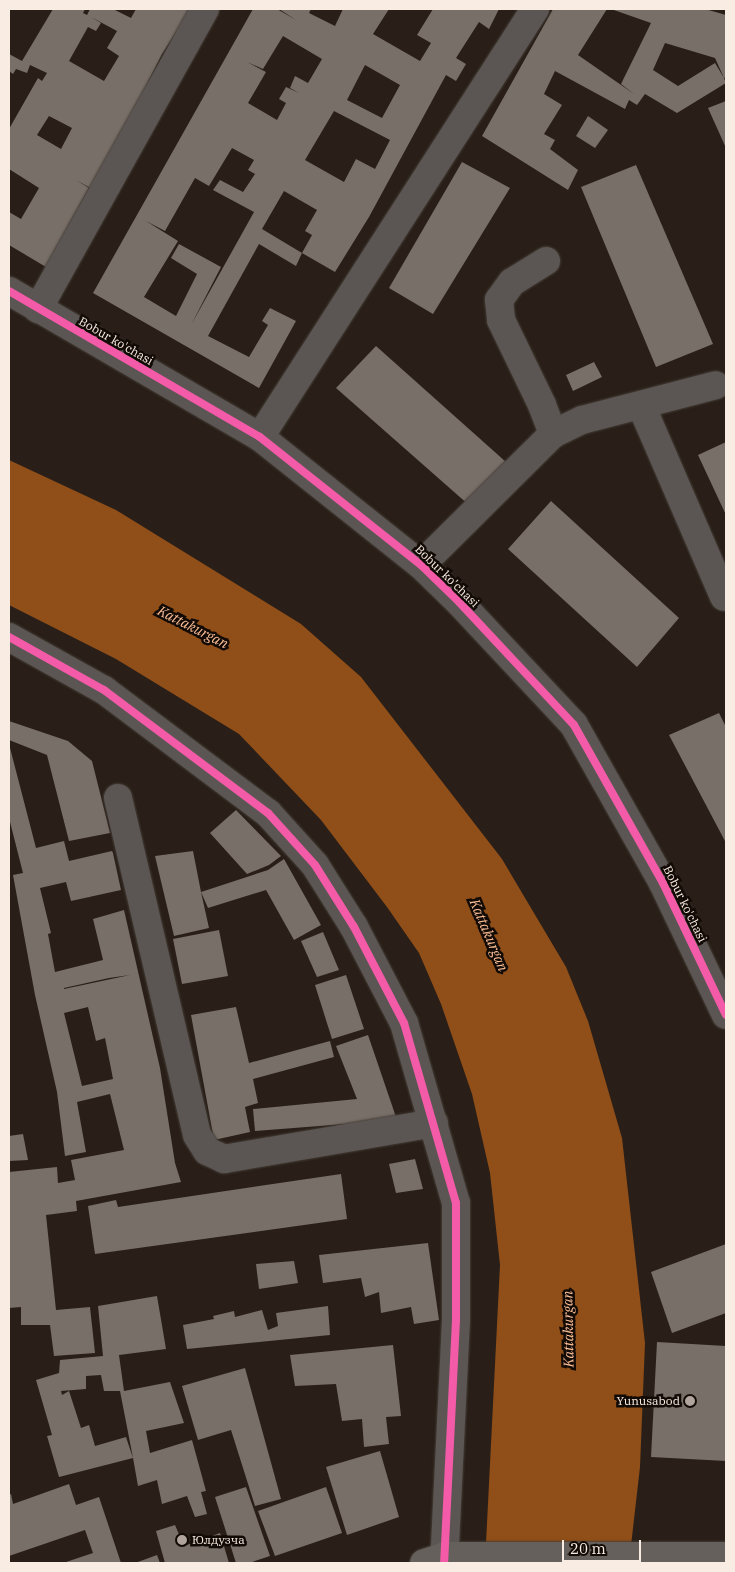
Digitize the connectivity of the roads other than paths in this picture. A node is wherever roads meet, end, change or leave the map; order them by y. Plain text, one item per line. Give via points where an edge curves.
1 (205, 9) edge
2 (535, 9) edge
3 (546, 260) dead end
4 (9, 291) edge
5 (38, 308) junction
6 (716, 385) dead end
7 (641, 405) junction
8 (553, 434) junction
9 (260, 437) junction
10 (421, 565) junction
11 (724, 598) dead end
12 (9, 637) edge
13 (118, 798) dead end
14 (726, 1015) edge
15 (434, 1123) junction
16 (726, 1556) edge
17 (446, 1560) edge
18 (694, 1560) edge

1 - 5 street
2 - 9 street
3 - 8 street via 512,282 499,300 501,320
4 - 5 street, Bobur ko'chasi
5 - 9 street, Bobur ko'chasi
6 - 7 street
7 - 8 street via 582,420
7 - 11 street
8 - 10 street
9 - 10 street, Bobur ko'chasi
10 - 14 street, Bobur ko'chasi via 574,725 663,883
12 - 15 street via 104,690 186,751 268,813 315,865 354,927 404,1023
13 - 15 street via 197,1134 206,1151 224,1159
15 - 17 street via 456,1204 456,1320
16 - 18 main road
17 - 18 main road

